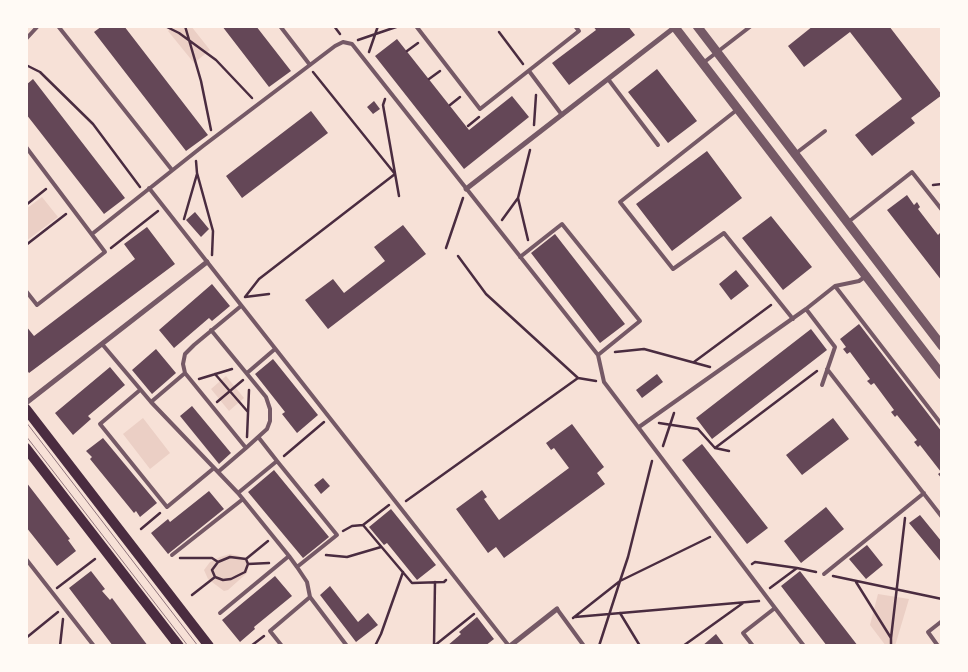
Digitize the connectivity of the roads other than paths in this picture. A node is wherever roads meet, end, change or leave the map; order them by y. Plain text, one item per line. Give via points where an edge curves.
1 (38, 26) edge
2 (58, 26) edge
3 (280, 26) edge
4 (416, 26) edge
5 (575, 26) edge
6 (697, 26) edge
7 (751, 26) edge
8 (675, 27) edge
9 (26, 38) edge
10 (717, 53) junction
11 (703, 64) junction
12 (310, 65) junction
13 (529, 71) junction
14 (608, 79) junction
15 (738, 110) junction
16 (562, 115) junction
17 (825, 131) dead end
18 (658, 145) dead end
19 (26, 147) edge
20 (795, 154) junction
21 (172, 170) junction
22 (149, 188) junction
23 (466, 189) junction
24 (942, 210) edge
25 (847, 223) junction
26 (92, 234) junction
27 (520, 257) junction
28 (207, 262) junction
29 (866, 276) junction
30 (835, 286) junction
31 (26, 291) edge
32 (241, 306) junction
33 (806, 309) junction
34 (793, 318) junction
35 (212, 330) junction
36 (102, 344) junction
37 (942, 346) edge
38 (275, 349) junction
39 (598, 355) junction
40 (827, 369) junction
41 (185, 373) junction
42 (248, 375) junction
43 (942, 375) edge
44 (822, 385) dead end
45 (140, 390) junction
46 (151, 402) junction
47 (26, 404) edge
48 (26, 410) edge
49 (942, 425) edge
50 (639, 428) junction
51 (259, 438) junction
52 (26, 448) edge
53 (246, 448) junction
54 (277, 461) junction
55 (214, 468) junction
56 (218, 472) junction
57 (238, 493) junction
58 (924, 493) junction
59 (243, 499) junction
60 (942, 517) edge
61 (172, 555) dead end
62 (289, 556) junction
63 (26, 559) edge
64 (297, 567) junction
65 (824, 574) road end
66 (310, 597) junction
67 (774, 608) junction
68 (557, 609) joint
69 (220, 613) dead end
70 (942, 622) edge
71 (94, 646) edge
72 (179, 646) edge
73 (209, 646) edge
74 (282, 646) edge
75 (347, 646) edge
76 (509, 646) edge
77 (584, 646) edge
78 (753, 646) edge
79 (804, 646) edge
80 (938, 646) edge

1 - 9 lane
2 - 21 lane
3 - 12 lane
4 - 13 lane via 480,109
5 - 13 lane via 579,31
6 - 10 street
7 - 10 lane
8 - 11 street
8 - 14 street
10 - 11 lane
10 - 20 street
11 - 15 street
12 - 21 lane
12 - 23 lane via 335,46 343,42 352,44
13 - 16 lane
14 - 16 street
14 - 18 lane
15 - 29 street
15 - 34 lane via 620,202 673,269 724,233
16 - 23 street
17 - 20 lane
19 - 26 lane
20 - 25 street
21 - 22 lane
22 - 26 lane
22 - 28 lane
23 - 27 lane
24 - 25 lane via 912,172
25 - 37 street
26 - 31 lane via 106,252 37,305
27 - 39 lane
27 - 39 lane via 562,224 640,322
28 - 32 lane
28 - 36 street
29 - 30 lane via 859,281
29 - 43 street
30 - 33 lane
30 - 49 lane
32 - 35 lane
32 - 38 lane
33 - 34 lane
33 - 40 lane via 835,346
34 - 50 lane
35 - 41 lane via 185,354 182,364
35 - 42 lane
36 - 45 lane
36 - 47 street
38 - 42 lane
38 - 76 lane
39 - 50 lane via 604,382
40 - 44 lane
40 - 58 lane
41 - 46 lane
41 - 53 lane
42 - 51 lane via 266,398 270,409 267,430
45 - 46 lane
45 - 55 lane via 100,424 167,507
46 - 55 lane
48 - 73 main road
50 - 67 lane
51 - 53 lane
51 - 54 lane
52 - 72 main road
53 - 56 lane
54 - 57 lane
54 - 64 lane via 337,535
55 - 56 lane
56 - 57 lane
57 - 59 lane
58 - 60 lane
58 - 65 lane
59 - 61 lane
59 - 62 lane
62 - 64 lane
62 - 69 lane
63 - 71 lane
64 - 66 lane via 307,582
66 - 74 lane via 270,631
66 - 75 lane
67 - 78 lane via 743,633
67 - 79 lane
68 - 76 street
68 - 77 lane
70 - 80 lane via 928,632

